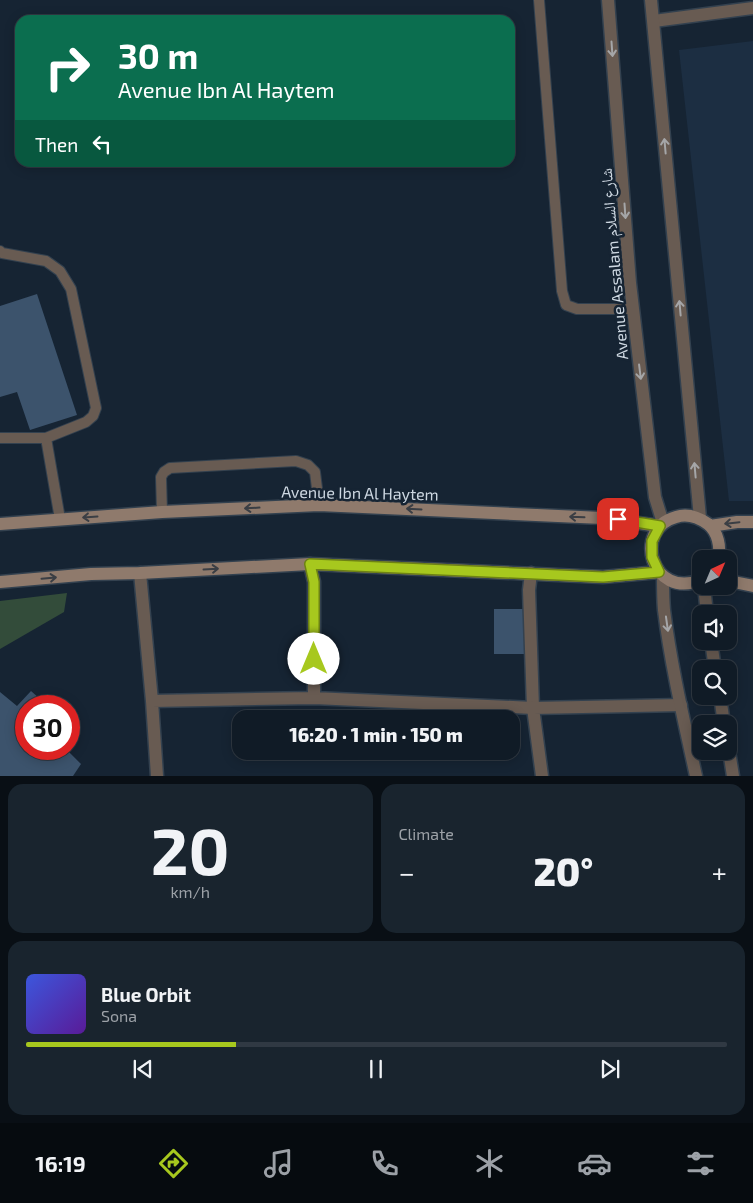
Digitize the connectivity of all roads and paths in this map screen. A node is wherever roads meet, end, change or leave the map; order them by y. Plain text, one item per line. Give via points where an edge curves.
1 (539, 0) edge
2 (608, 0) edge
3 (651, 0) edge
4 (753, 8) edge
5 (654, 21) junction
6 (0, 251) edge
7 (633, 309) junction
8 (0, 438) edge
9 (46, 438) junction
10 (319, 505) junction
11 (162, 512) junction
12 (60, 519) junction
13 (705, 522) junction
14 (753, 522) edge
15 (0, 524) edge
16 (661, 524) junction
17 (720, 550) edge
18 (310, 564) junction
19 (140, 573) junction
20 (531, 573) junction
21 (661, 574) junction
22 (0, 582) edge
23 (692, 583) edge
24 (738, 583) edge
25 (753, 586) edge
26 (314, 698) junction
27 (152, 701) junction
28 (681, 705) junction
29 (533, 708) junction
30 (730, 760) edge
31 (157, 776) edge
32 (542, 776) edge
33 (696, 776) edge
34 (733, 776) edge

1 - 7 lane via 562,291 566,305 577,309
2 -> 7 street, Avenue Assalam شارع السلام
3 - 5 street
4 - 5 street
13 -> 5 street
6 - 9 lane via 46,261 60,271 71,289 96,408 86,422
7 -> 16 street, Avenue Assalam شارع السلام
8 - 9 lane
9 - 12 lane
10 -> 11 main road, Avenue Ibn Al Haytem
10 - 11 lane via 315,472 308,465 296,461 170,468 161,477
16 -> 10 main road, Avenue Ibn Al Haytem via 602,518
11 -> 12 main road, Avenue Ibn Al Haytem
12 - 15 main road, Avenue Ibn Al Haytem
14 -> 13 main road
13 - 16 main road via 691,515 681,515
13 - 17 main road via 718,538
16 - 21 main road via 652,541 652,557
19 -> 18 main road
18 - 20 main road
18 - 26 street via 314,582
22 -> 19 main road
19 - 27 street
20 - 21 main road via 603,577
20 - 29 street
21 - 23 main road via 672,582
21 -> 28 street via 665,617
24 - 25 main road
26 - 27 street
26 - 29 street
27 - 31 street
28 - 29 street
28 - 33 street
29 - 32 street
30 - 34 street

